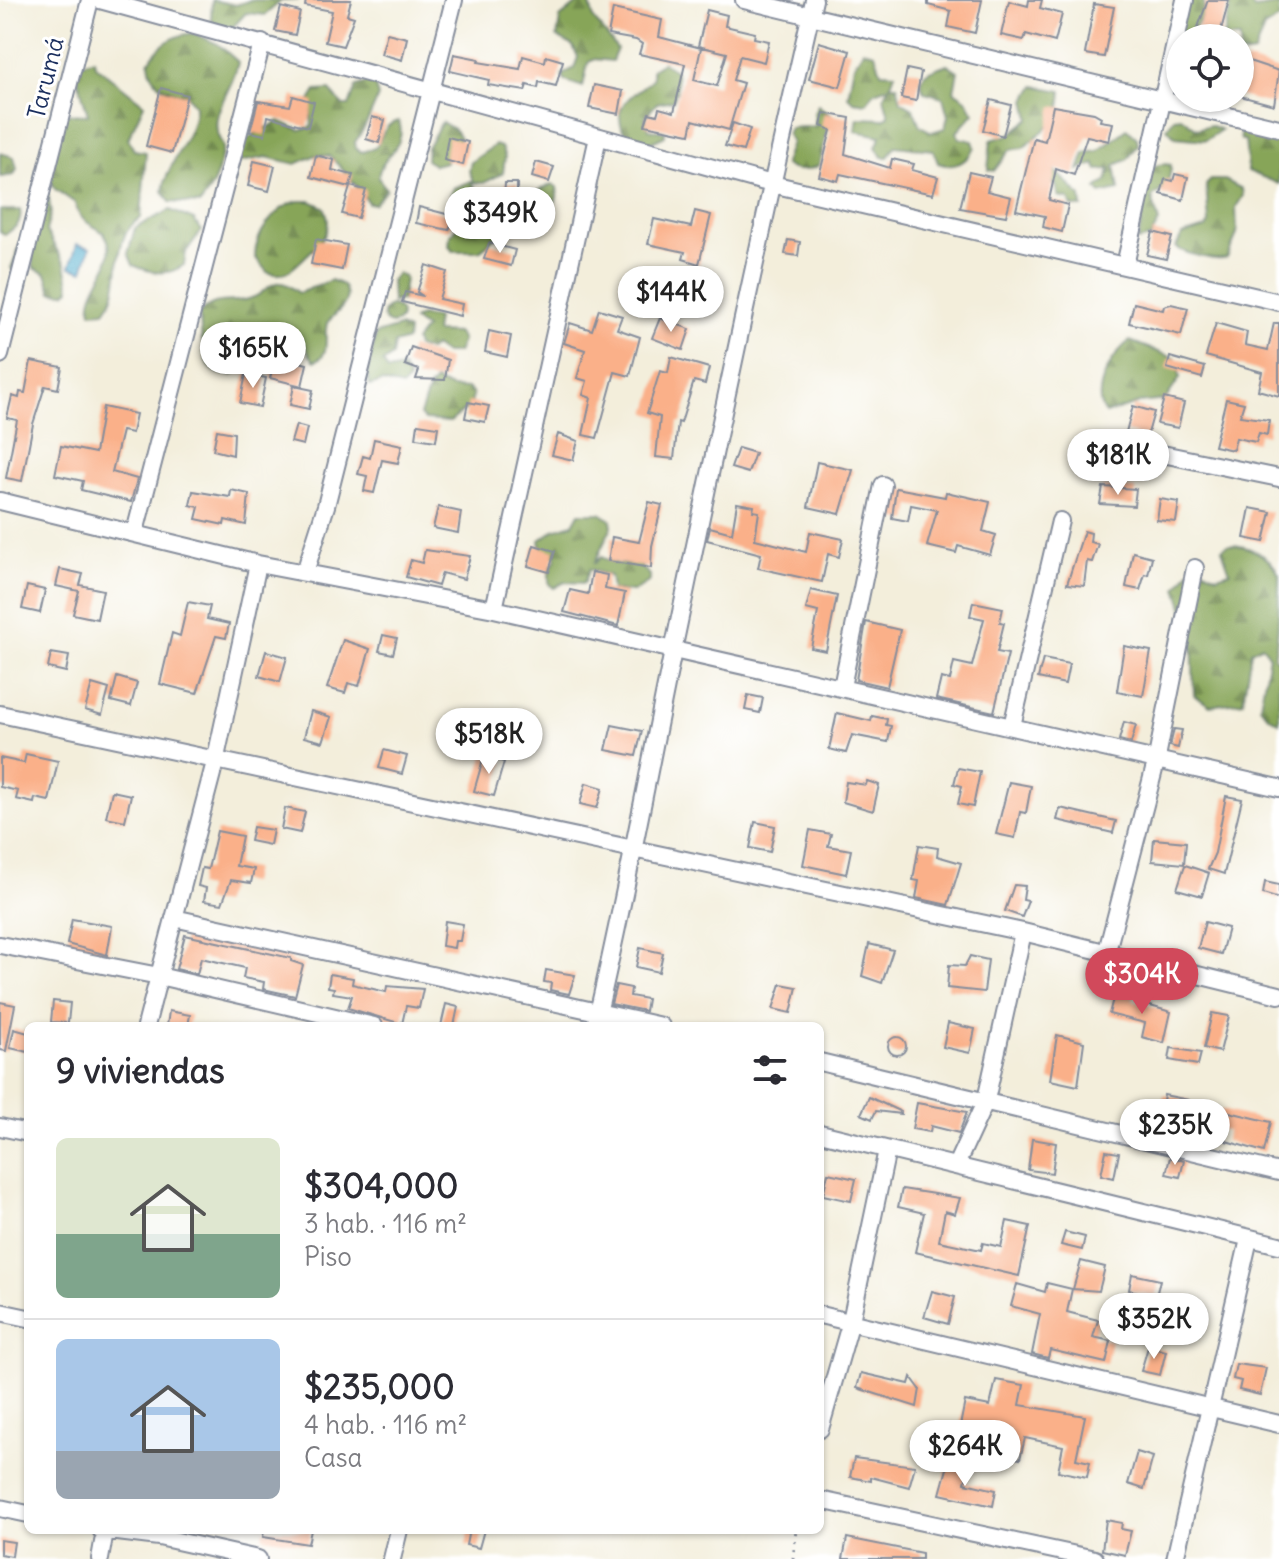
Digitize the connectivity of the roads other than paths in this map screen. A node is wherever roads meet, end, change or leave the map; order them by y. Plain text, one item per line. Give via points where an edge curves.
1 (90, 0) edge
2 (100, 0) edge
3 (454, 0) edge
4 (744, 0) edge
5 (814, 0) edge
6 (1185, 0) edge
7 (810, 17) junction
8 (262, 43) junction
9 (433, 89) junction
10 (1163, 99) junction
11 (1279, 128) edge
12 (598, 137) junction
13 (772, 184) junction
14 (1125, 265) junction
15 (1279, 302) edge
16 (0, 355) edge
17 (1143, 450) dead end
18 (1279, 478) edge
19 (883, 485) dead end
20 (0, 501) edge
21 (1060, 521) dead end
22 (135, 532) junction
23 (258, 564) junction
24 (1195, 568) dead end
25 (305, 572) junction
26 (494, 609) junction
27 (673, 650) junction
28 (842, 687) junction
29 (0, 714) edge
30 (1012, 726) junction
31 (215, 762) junction
32 (1156, 762) junction
33 (1279, 788) edge
34 (635, 851) junction
35 (174, 918) junction
36 (1023, 932) junction
37 (0, 945) edge
38 (1107, 951) junction
39 (159, 976) junction
40 (1279, 995) edge
41 (597, 1019) edge
42 (147, 1022) edge
43 (357, 1022) edge
44 (624, 1022) edge
45 (824, 1063) edge
46 (986, 1100) junction
47 (0, 1127) edge
48 (24, 1132) edge
49 (824, 1134) edge
50 (887, 1150) junction
51 (956, 1165) junction
52 (1279, 1172) edge
53 (1249, 1239) junction
54 (1279, 1245) edge
55 (0, 1312) edge
56 (824, 1316) edge
57 (24, 1317) edge
58 (851, 1321) junction
59 (1211, 1409) junction
60 (824, 1415) edge
61 (1279, 1424) edge
62 (824, 1501) edge
63 (0, 1508) edge
64 (24, 1513) edge
65 (103, 1534) edge
66 (160, 1534) edge
67 (398, 1534) edge
68 (100, 1559) edge
69 (258, 1559) edge
70 (392, 1559) edge
71 (1095, 1559) edge
72 (1175, 1559) edge

1 - 16 street, Tarumá
2 - 8 street
3 - 9 street
4 - 7 street
5 - 7 street
6 - 10 street
7 - 10 street
7 - 13 street
8 - 9 street
8 - 22 street
9 - 12 street
9 - 25 street
10 - 11 street
10 - 14 street
12 - 13 street
12 - 26 street
13 - 14 street
13 - 27 street
14 - 15 street
17 - 18 street
19 - 28 street
20 - 22 street
21 - 30 street
22 - 23 street
23 - 25 street
23 - 31 street
24 - 32 street
25 - 26 street
26 - 27 street
27 - 28 street
27 - 34 street
28 - 30 street
29 - 31 street
30 - 32 street
31 - 34 street
31 - 35 street
32 - 33 street
32 - 38 street
34 - 36 street
34 - 41 street
35 - 39 street
35 - 41 street
36 - 38 street
36 - 46 street
37 - 39 street
38 - 40 street
39 - 42 street
39 - 43 street
41 - 44 street
45 - 46 street
46 - 51 street
46 - 52 street
47 - 48 street
49 - 50 street
50 - 51 street
50 - 58 street
51 - 53 street
53 - 54 street
53 - 59 street
55 - 57 street
56 - 58 street
58 - 59 street
58 - 60 street
59 - 61 street
59 - 72 street
62 - 71 street
63 - 64 street
65 - 68 street
66 - 69 street
67 - 70 street

